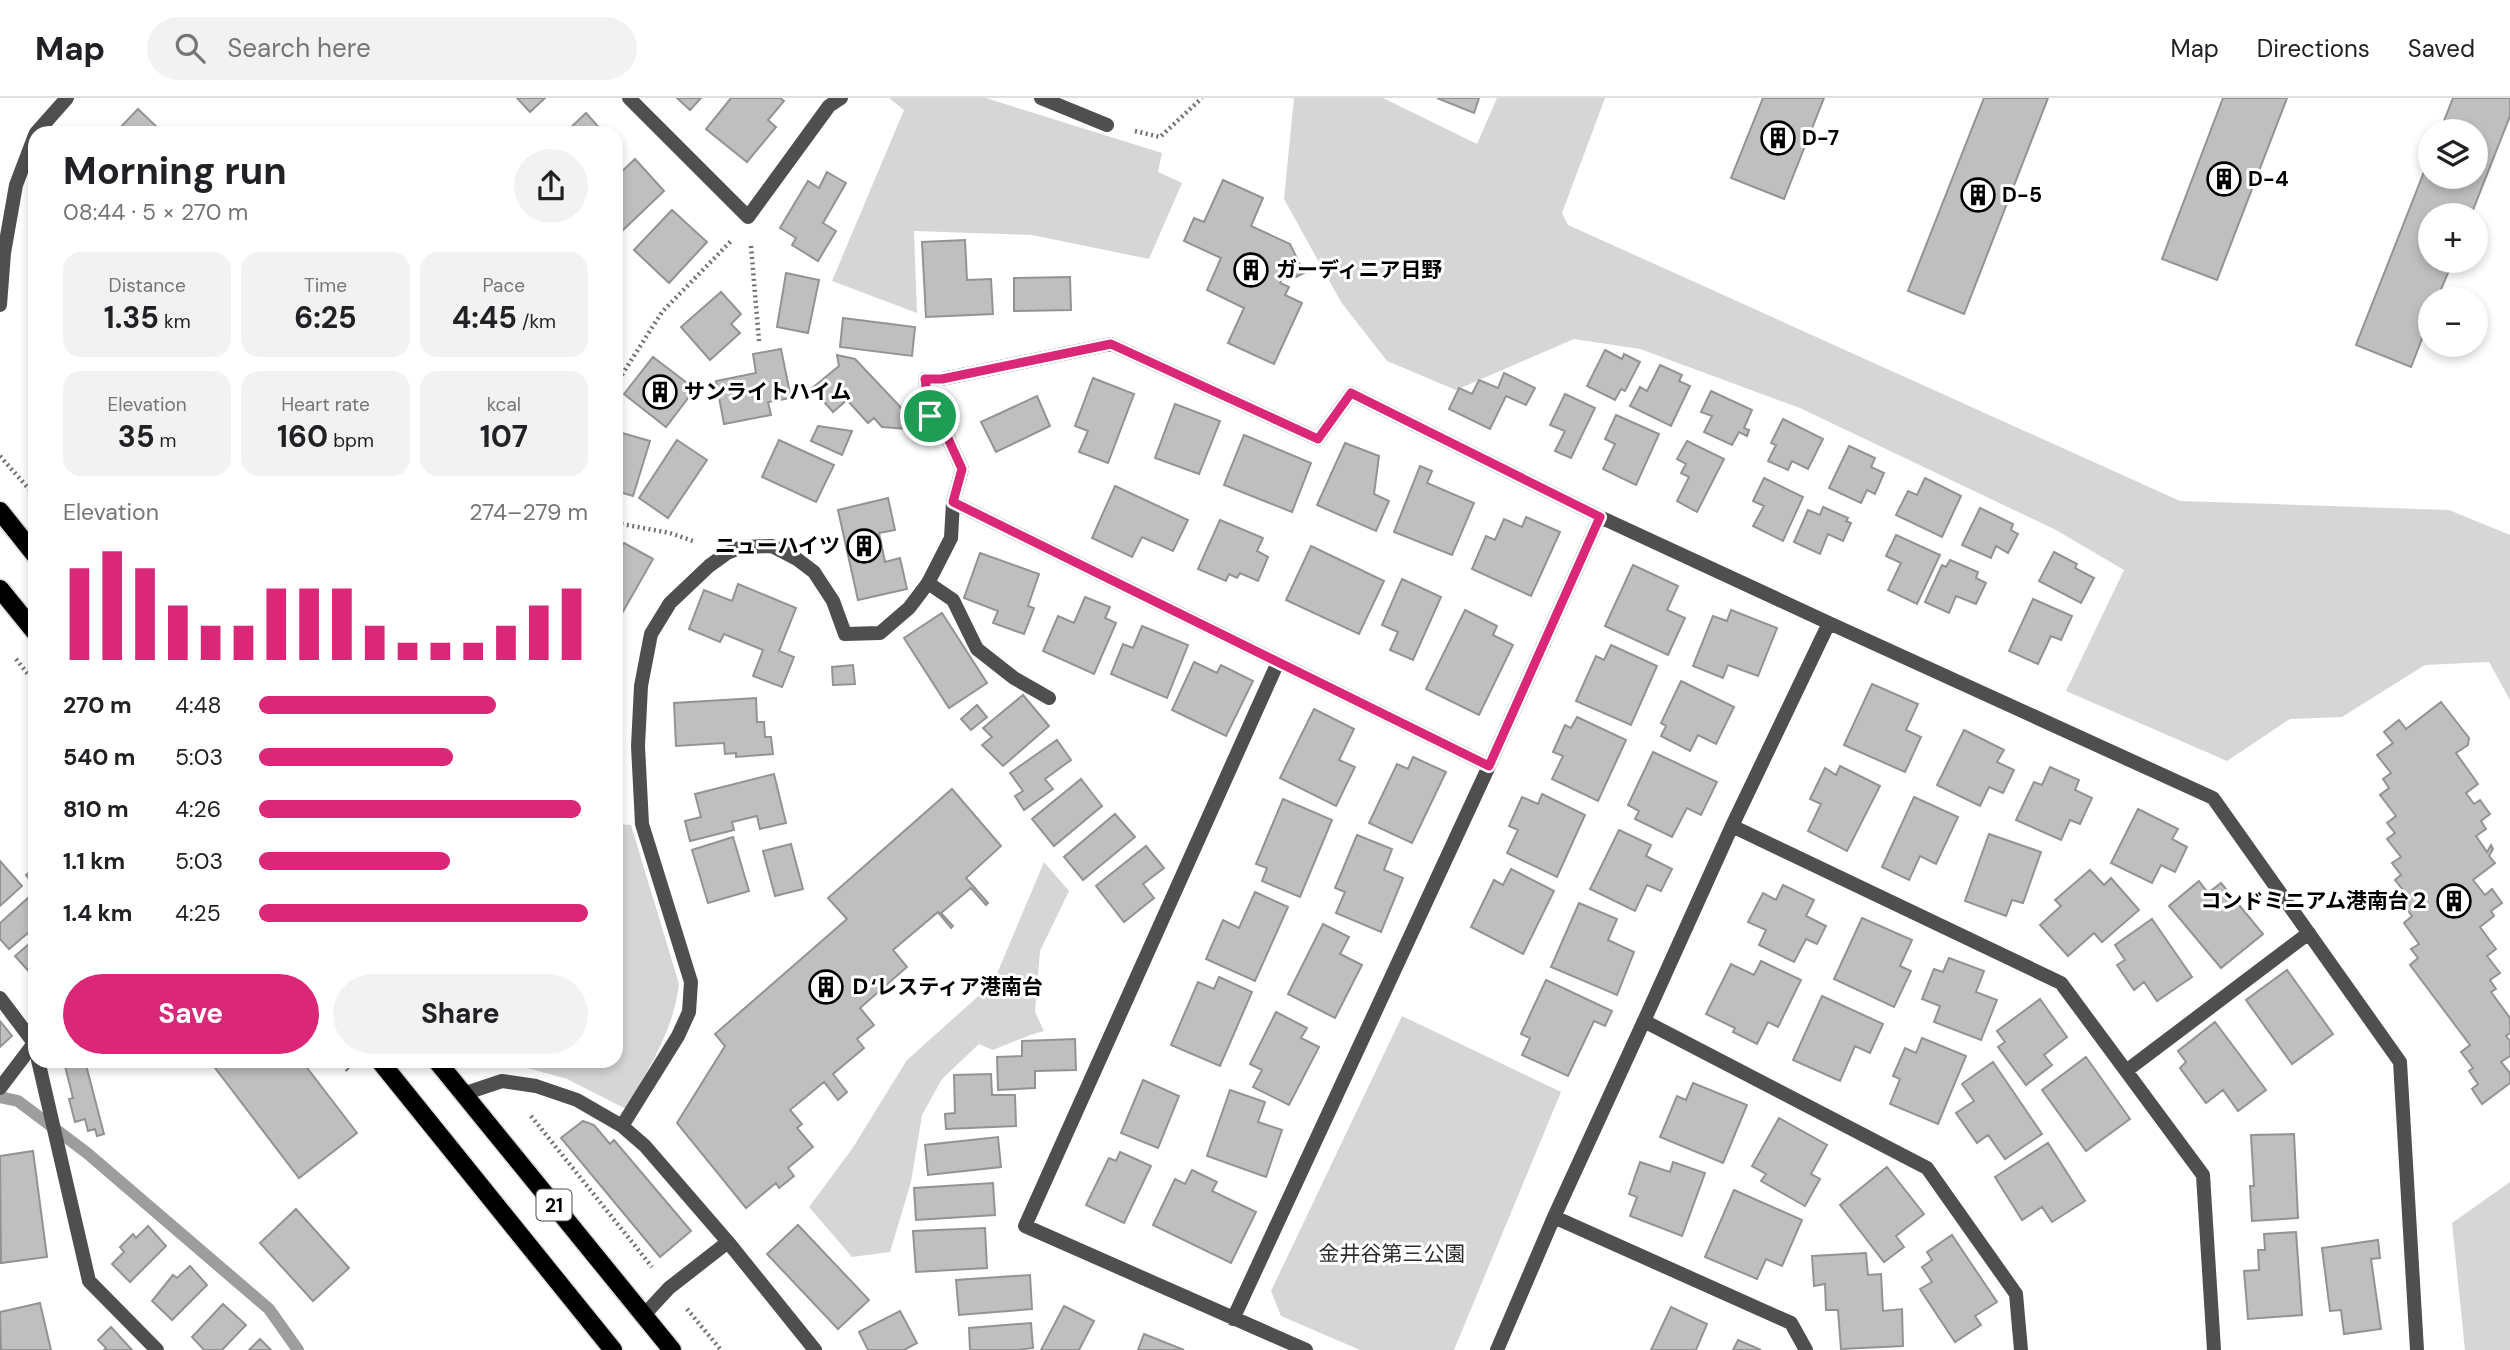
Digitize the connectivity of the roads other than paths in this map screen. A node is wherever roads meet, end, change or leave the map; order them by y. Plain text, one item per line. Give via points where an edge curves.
1 (66, 98) edge
2 (629, 98) edge
3 (1049, 99) edge
4 (830, 101) edge
5 (1107, 125) road end
6 (42, 126) edge
7 (28, 153) edge
8 (0, 305) edge
9 (953, 502) junction
10 (0, 511) edge
11 (1600, 517) junction
12 (28, 546) edge
13 (928, 583) junction
14 (0, 589) edge
15 (28, 623) edge
16 (1829, 623) junction
17 (1278, 662) junction
18 (1049, 698) dead end
19 (1489, 766) junction
20 (1732, 826) junction
21 (2309, 933) junction
22 (0, 998) edge
23 (1644, 1021) junction
24 (28, 1035) edge
25 (28, 1053) edge
26 (40, 1068) edge
27 (385, 1068) edge
28 (442, 1068) edge
29 (2126, 1071) junction
30 (0, 1088) edge
31 (463, 1094) junction
32 (622, 1126) junction
33 (1554, 1217) junction
34 (728, 1242) junction
35 (644, 1315) junction
36 (1233, 1319) junction
37 (157, 1350) edge
38 (613, 1350) edge
39 (672, 1350) edge
40 (815, 1350) edge
41 (1306, 1350) edge
42 (1497, 1350) edge
43 (1807, 1350) edge
44 (2021, 1350) edge
45 (2214, 1350) edge
46 (2417, 1350) edge

1 - 6 street
2 - 4 street via 748,217
3 - 5 street
7 - 8 street via 16,185
9 - 11 street via 962,469 946,434 930,416 925,379 1111,344 1318,439 1351,393
9 - 13 street via 951,538
9 - 17 street
10 - 12 main road
11 - 16 street
11 - 19 street
13 - 18 street via 953,600 977,649
13 - 32 street via 909,608 880,632 845,634 833,601 814,572 772,547 742,547 709,566 670,603 651,635 641,686 642,824 691,982 690,1012
14 - 15 main road
16 - 20 street
16 - 21 street via 2213,799
17 - 19 street
17 - 36 street via 1025,1226
19 - 36 street
20 - 23 street
20 - 29 street via 2061,983
21 - 29 street
21 - 46 street via 2400,1062
22 - 24 street
23 - 33 street
23 - 44 street via 1927,1168 2016,1294
25 - 30 street
26 - 37 street via 89,1281
27 - 38 main road, 21
28 - 31 main road, 21
29 - 45 street via 2203,1175
31 - 32 street via 502,1081 536,1086 578,1100
31 - 35 main road, 21
32 - 34 street
33 - 42 street
33 - 43 street via 1791,1323
34 - 35 street
34 - 40 street
35 - 39 main road, 21
36 - 41 street

